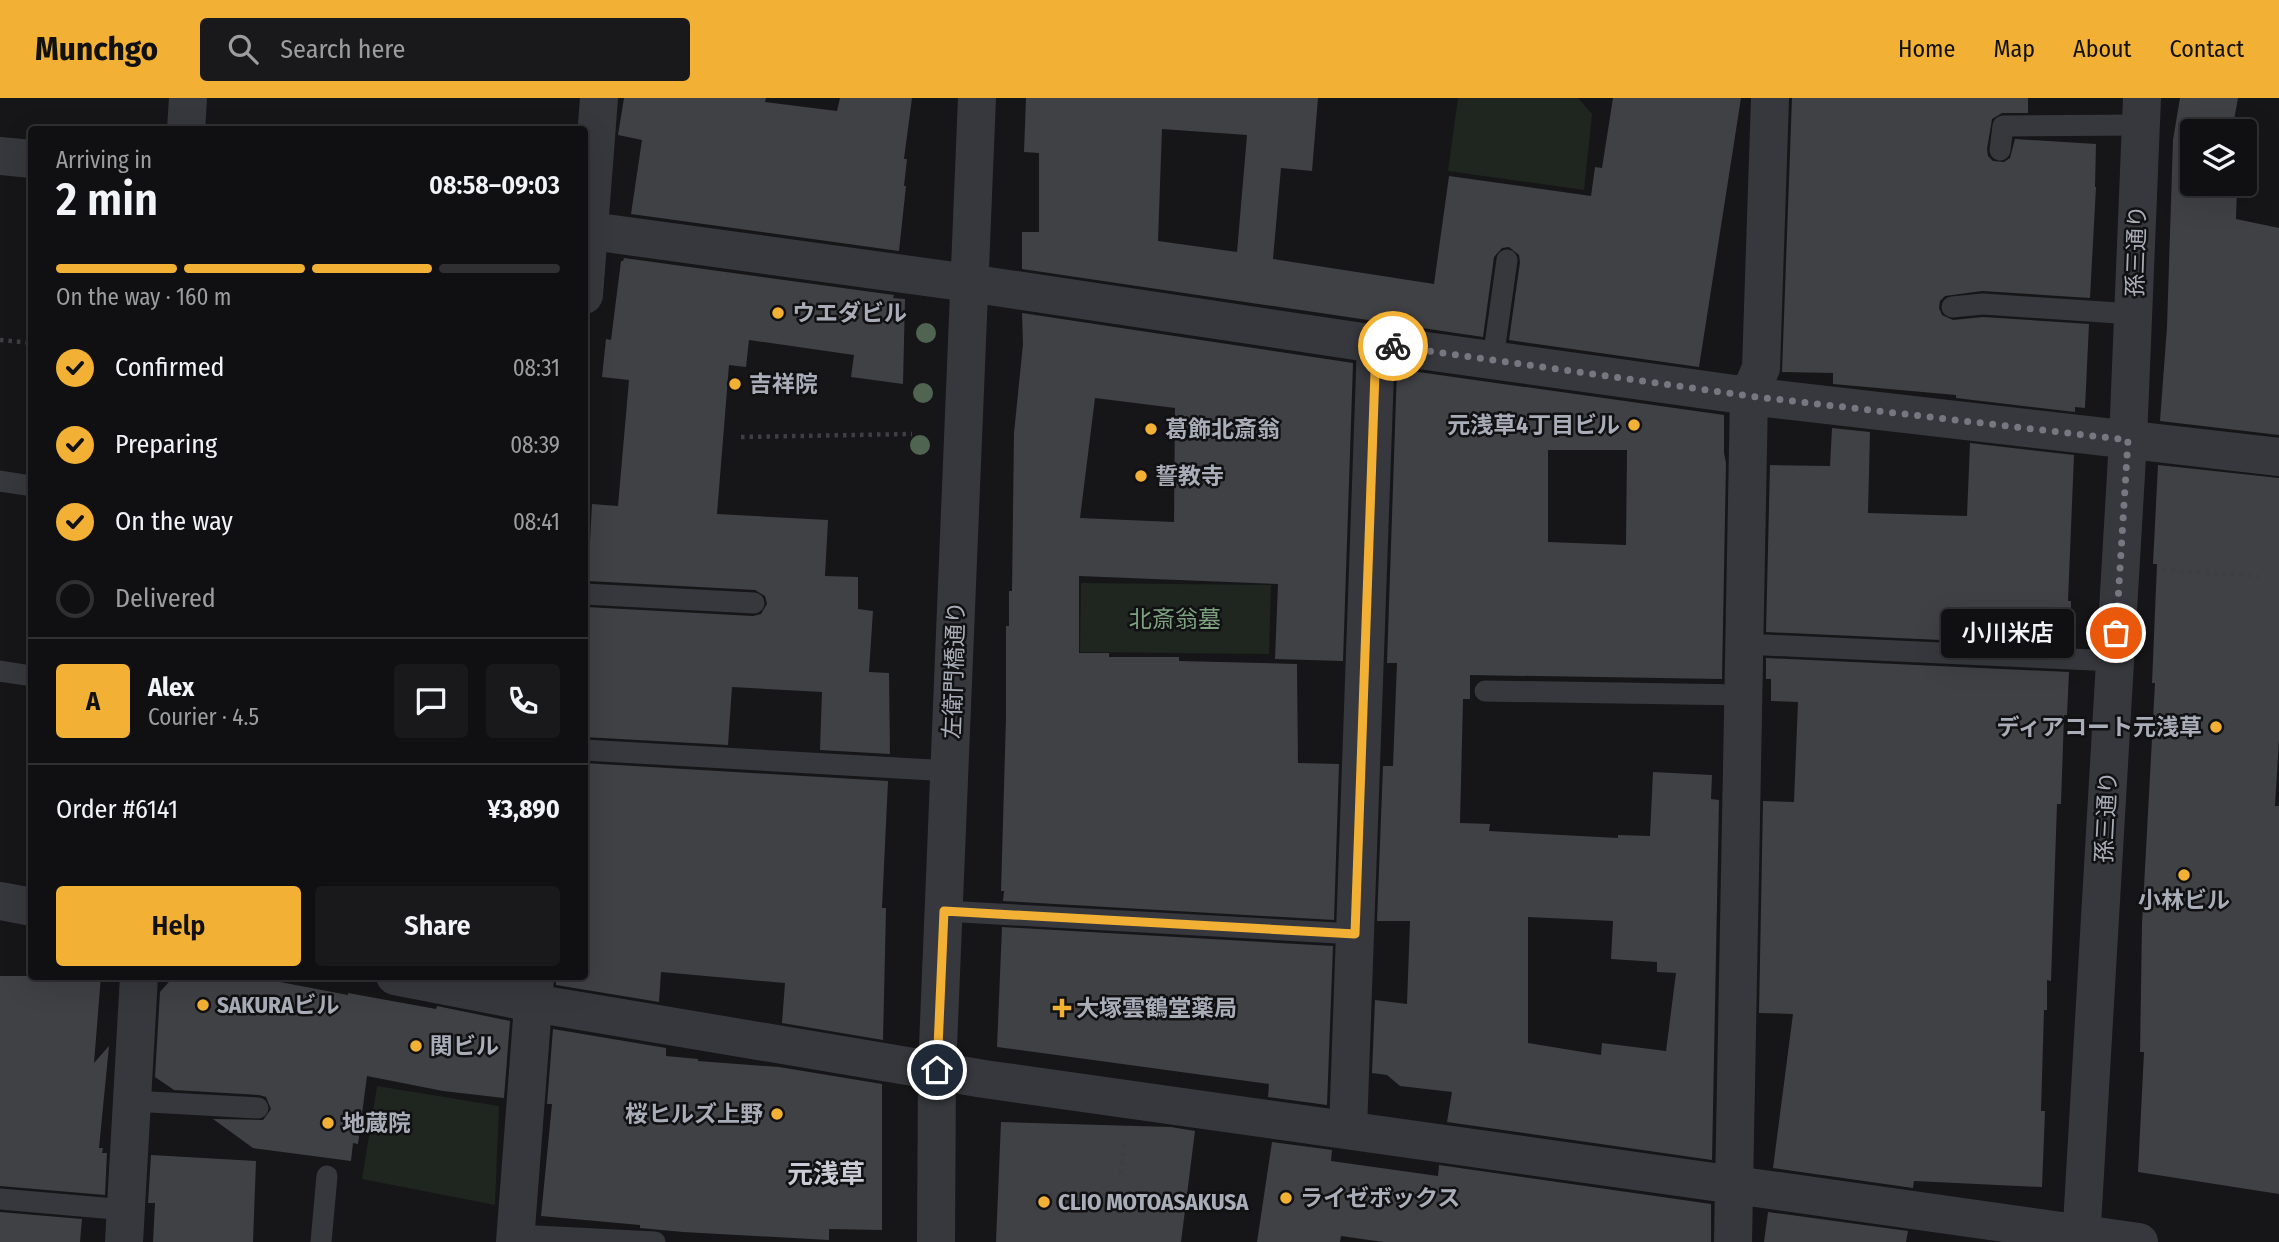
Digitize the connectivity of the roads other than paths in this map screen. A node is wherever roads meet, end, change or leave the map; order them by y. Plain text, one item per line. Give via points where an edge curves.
1 (188, 98) edge
2 (599, 98) edge
3 (977, 98) edge
4 (1769, 98) edge
5 (2141, 111) edge
6 (186, 126) edge
7 (2000, 150) dead end
8 (0, 156) edge
9 (28, 159) edge
10 (588, 220) edge
11 (588, 231) edge
12 (1507, 260) dead end
13 (969, 283) junction
14 (1952, 307) dead end
15 (2133, 314) junction
16 (1376, 344) junction
17 (1493, 359) junction
18 (1749, 396) junction
19 (2128, 440) junction
20 (2279, 457) edge
21 (0, 481) edge
22 (28, 485) edge
23 (588, 594) edge
24 (754, 603) dead end
25 (1744, 644) junction
26 (2115, 661) junction
27 (0, 671) edge
28 (28, 675) edge
29 (1485, 691) dead end
30 (1744, 695) junction
31 (588, 750) edge
32 (950, 771) junction
33 (0, 901) edge
34 (28, 906) edge
35 (944, 911) junction
36 (1355, 934) junction
37 (139, 980) edge
38 (435, 980) edge
39 (534, 990) edge
40 (937, 1070) junction
41 (132, 1101) junction
42 (258, 1108) dead end
43 (1348, 1130) junction
44 (327, 1176) dead end
45 (1735, 1185) junction
46 (0, 1199) edge
47 (125, 1226) edge
48 (2081, 1237) edge
49 (515, 1239) edge
50 (321, 1242) edge
51 (656, 1242) edge
52 (936, 1242) edge
53 (1733, 1242) edge
54 (2139, 1242) edge

1 - 6 street
2 - 10 street
3 - 13 street, 左衛門橋通り
4 - 18 street via 1761,368
5 - 7 lane via 2003,126
5 - 15 street, 孫三通り
8 - 9 street
11 - 13 street
12 - 17 lane
13 - 16 street
13 - 32 street, 左衛門橋通り
14 - 15 lane via 1983,304
15 - 19 street, 孫三通り
16 - 17 street
16 - 36 street
17 - 18 street
18 - 19 street
18 - 25 street
19 - 20 street
19 - 26 street, 孫三通り
21 - 22 lane
23 - 24 lane
25 - 26 lane
25 - 30 street
26 - 48 street, 孫三通り
27 - 28 lane
29 - 30 lane
30 - 45 street
31 - 32 lane
32 - 35 street, 左衛門橋通り
33 - 34 street
35 - 36 lane
35 - 40 street, 左衛門橋通り
36 - 43 street
37 - 41 street
38 - 39 street
39 - 40 street
39 - 49 street
40 - 43 street
40 - 52 street, 左衛門橋通り
41 - 42 lane
41 - 47 street
43 - 45 street
44 - 50 lane
45 - 48 street
45 - 53 street
46 - 47 lane
48 - 54 street
49 - 51 lane

